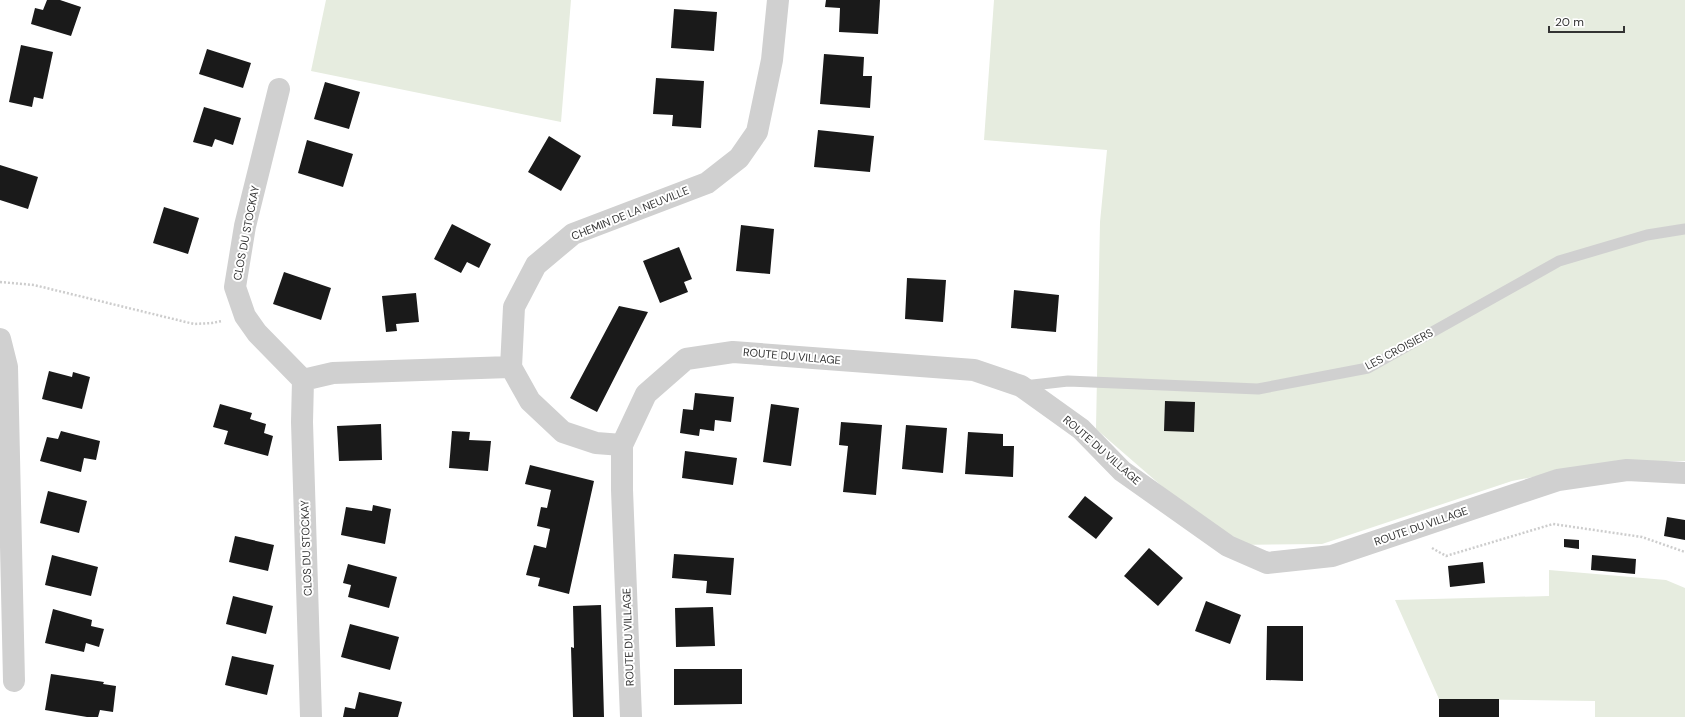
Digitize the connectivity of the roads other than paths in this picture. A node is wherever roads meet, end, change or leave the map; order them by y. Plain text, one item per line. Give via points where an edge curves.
1 (778, 0) edge
2 (279, 89) dead end
3 (1685, 229) edge
4 (0, 339) edge
5 (511, 367) junction
6 (303, 380) junction
7 (1021, 386) junction
8 (622, 445) junction
9 (1685, 473) edge
10 (6, 588) edge
11 (14, 681) dead end
12 (311, 717) edge
13 (631, 717) edge

1 - 5 street, CHEMIN DE LA NEUVILLE via 772,60 757,132 739,158 706,183 573,234 536,265 514,307
2 - 6 street, CLOS DU STOCKAY via 245,226 235,287 245,316 257,333
3 - 7 lane, LES CROISIERS via 1647,234 1559,261 1368,368 1258,389 1068,381
4 - 10 street via 7,367
5 - 6 street via 333,373
5 - 8 street via 530,401 564,432 596,443
6 - 12 street, CLOS DU STOCKAY
7 - 8 street, ROUTE DU VILLAGE via 974,370 733,352 686,359 646,394
7 - 9 street, ROUTE DU VILLAGE via 1081,429 1122,471 1228,546 1267,563 1332,556 1558,480 1627,470
8 - 13 street, ROUTE DU VILLAGE
10 - 11 street

